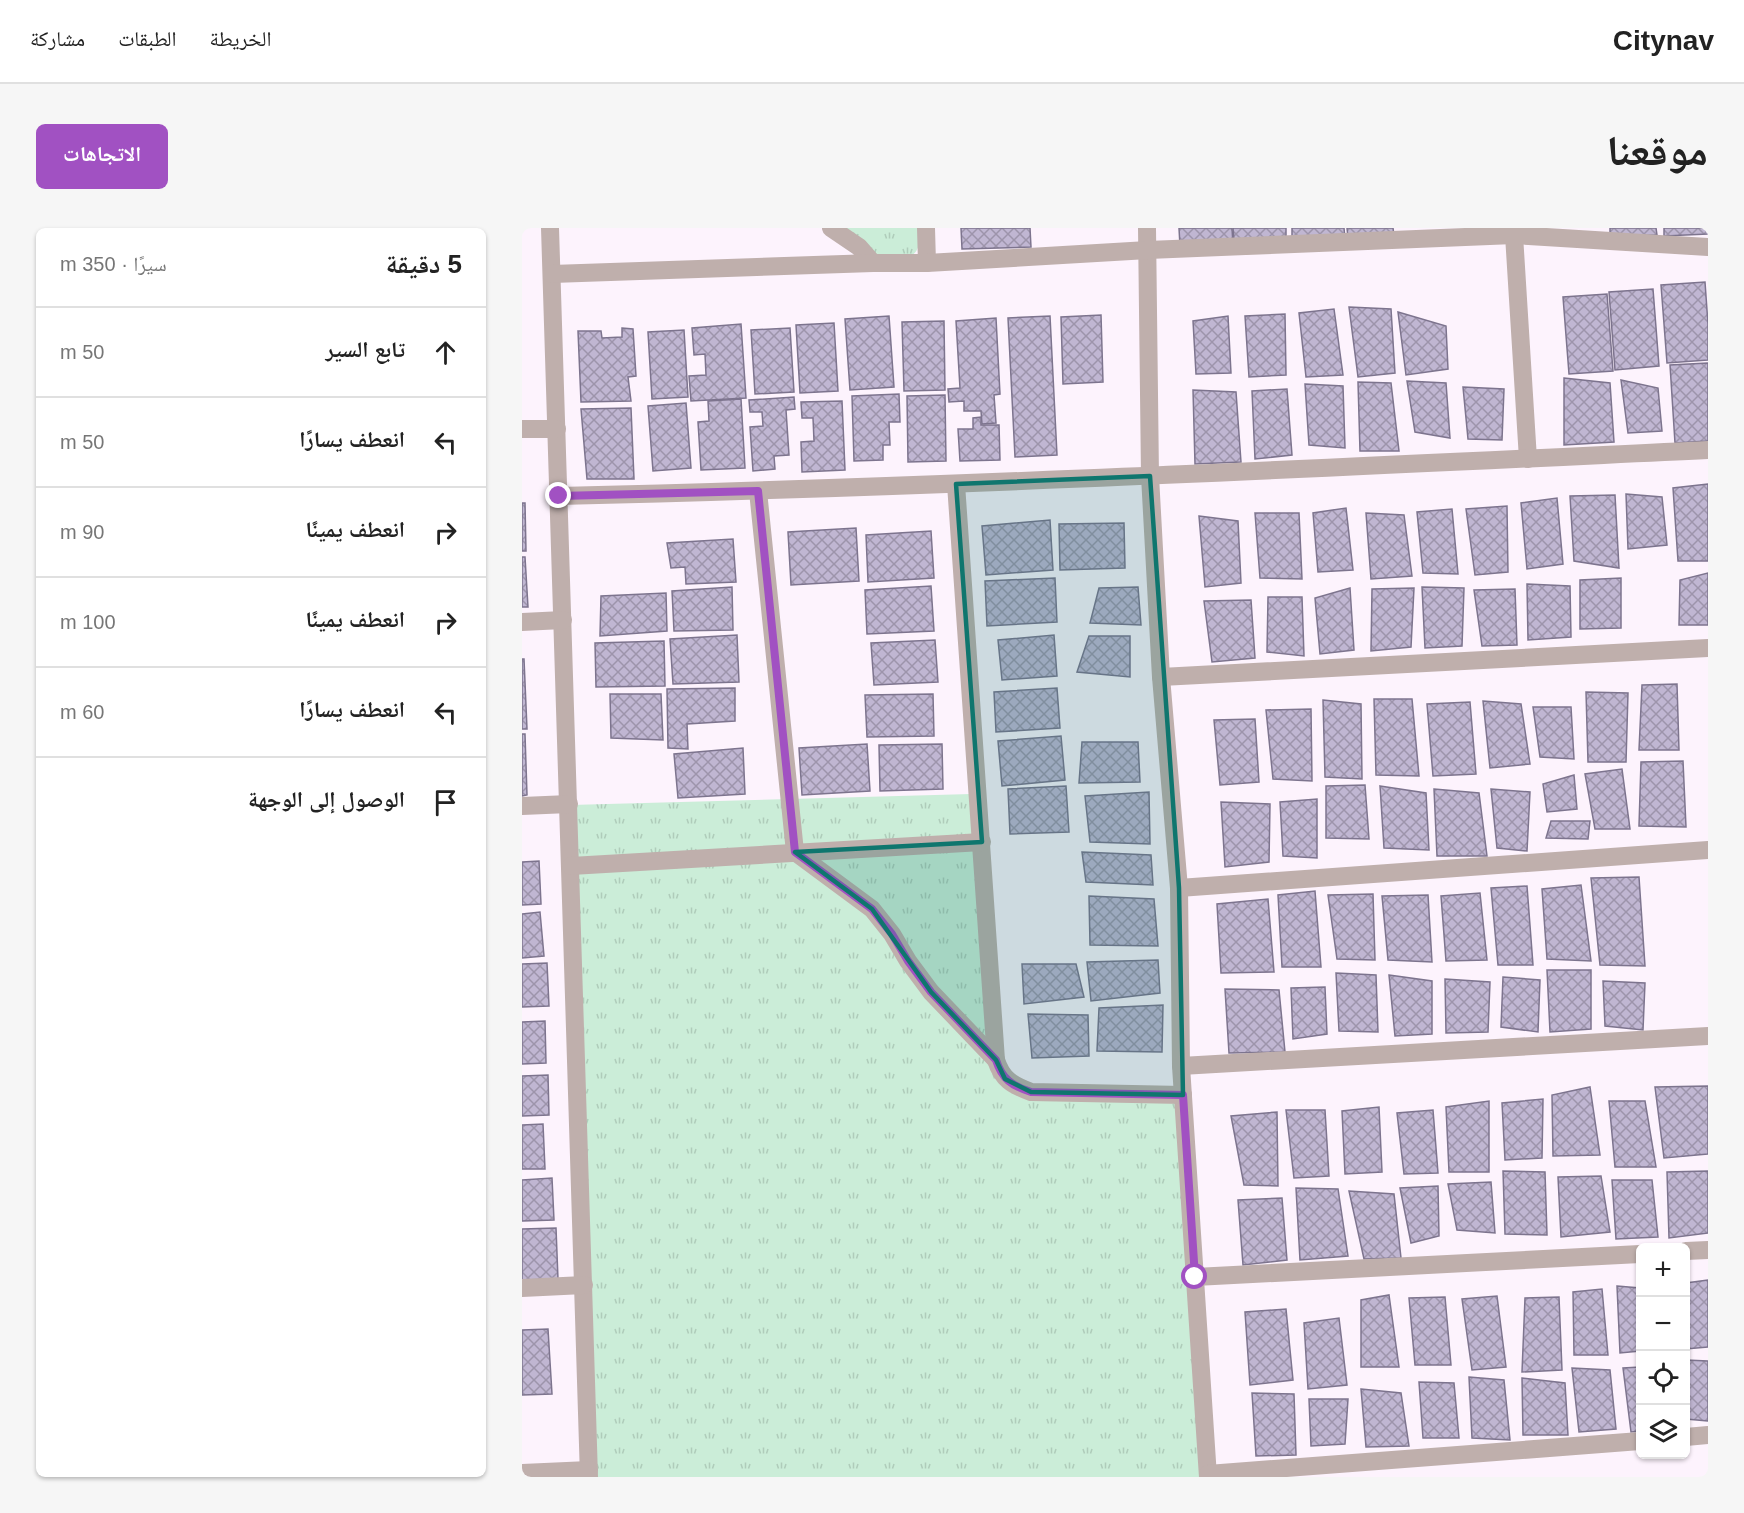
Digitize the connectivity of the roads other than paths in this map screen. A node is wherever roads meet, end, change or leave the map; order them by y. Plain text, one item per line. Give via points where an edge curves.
1 (550, 228) edge
2 (831, 228) edge
3 (926, 228) edge
4 (1147, 228) edge
5 (1514, 235) junction
6 (1708, 247) edge
7 (1148, 250) junction
8 (873, 263) junction
9 (927, 263) junction
10 (552, 274) junction
11 (522, 429) edge
12 (557, 429) junction
13 (1708, 450) edge
14 (1528, 459) junction
15 (1150, 476) junction
16 (956, 484) junction
17 (758, 491) junction
18 (559, 496) junction
19 (563, 620) junction
20 (522, 622) edge
21 (1708, 648) edge
22 (1161, 677) junction
23 (569, 804) junction
24 (522, 806) edge
25 (982, 842) junction
26 (1708, 850) edge
27 (795, 852) junction
28 (571, 866) junction
29 (1179, 888) junction
30 (1708, 1036) edge
31 (996, 1060) junction
32 (1181, 1066) junction
33 (1183, 1095) junction
34 (1708, 1250) edge
35 (1690, 1251) edge
36 (1636, 1254) edge
37 (1195, 1277) junction
38 (585, 1285) junction
39 (522, 1288) edge
40 (1708, 1435) edge
41 (1690, 1437) edge
42 (1636, 1441) edge
43 (522, 1473) edge
44 (589, 1473) edge
45 (1208, 1476) edge

1 - 10 street
2 - 8 street via 859,247
3 - 9 street
4 - 7 street
5 - 6 street
5 - 7 street
5 - 14 street
7 - 9 street
7 - 15 street
8 - 9 street
8 - 10 street
10 - 12 street
11 - 12 street
12 - 18 street
13 - 14 street
14 - 15 street
15 - 16 street
15 - 22 street
16 - 17 street
16 - 25 street
17 - 18 street
17 - 27 street
18 - 19 street
19 - 20 street
19 - 23 street
21 - 22 street
22 - 29 street
23 - 24 street
23 - 28 street
25 - 27 street
25 - 31 street
26 - 29 street
27 - 28 street
27 - 31 street via 872,909 931,992
28 - 38 street
29 - 32 street
30 - 32 street
31 - 33 street via 1005,1079 1031,1092
32 - 33 street
33 - 37 street
34 - 35 street
36 - 37 street
37 - 45 street
38 - 39 street
38 - 44 street
40 - 41 street
42 - 45 street
43 - 44 street

